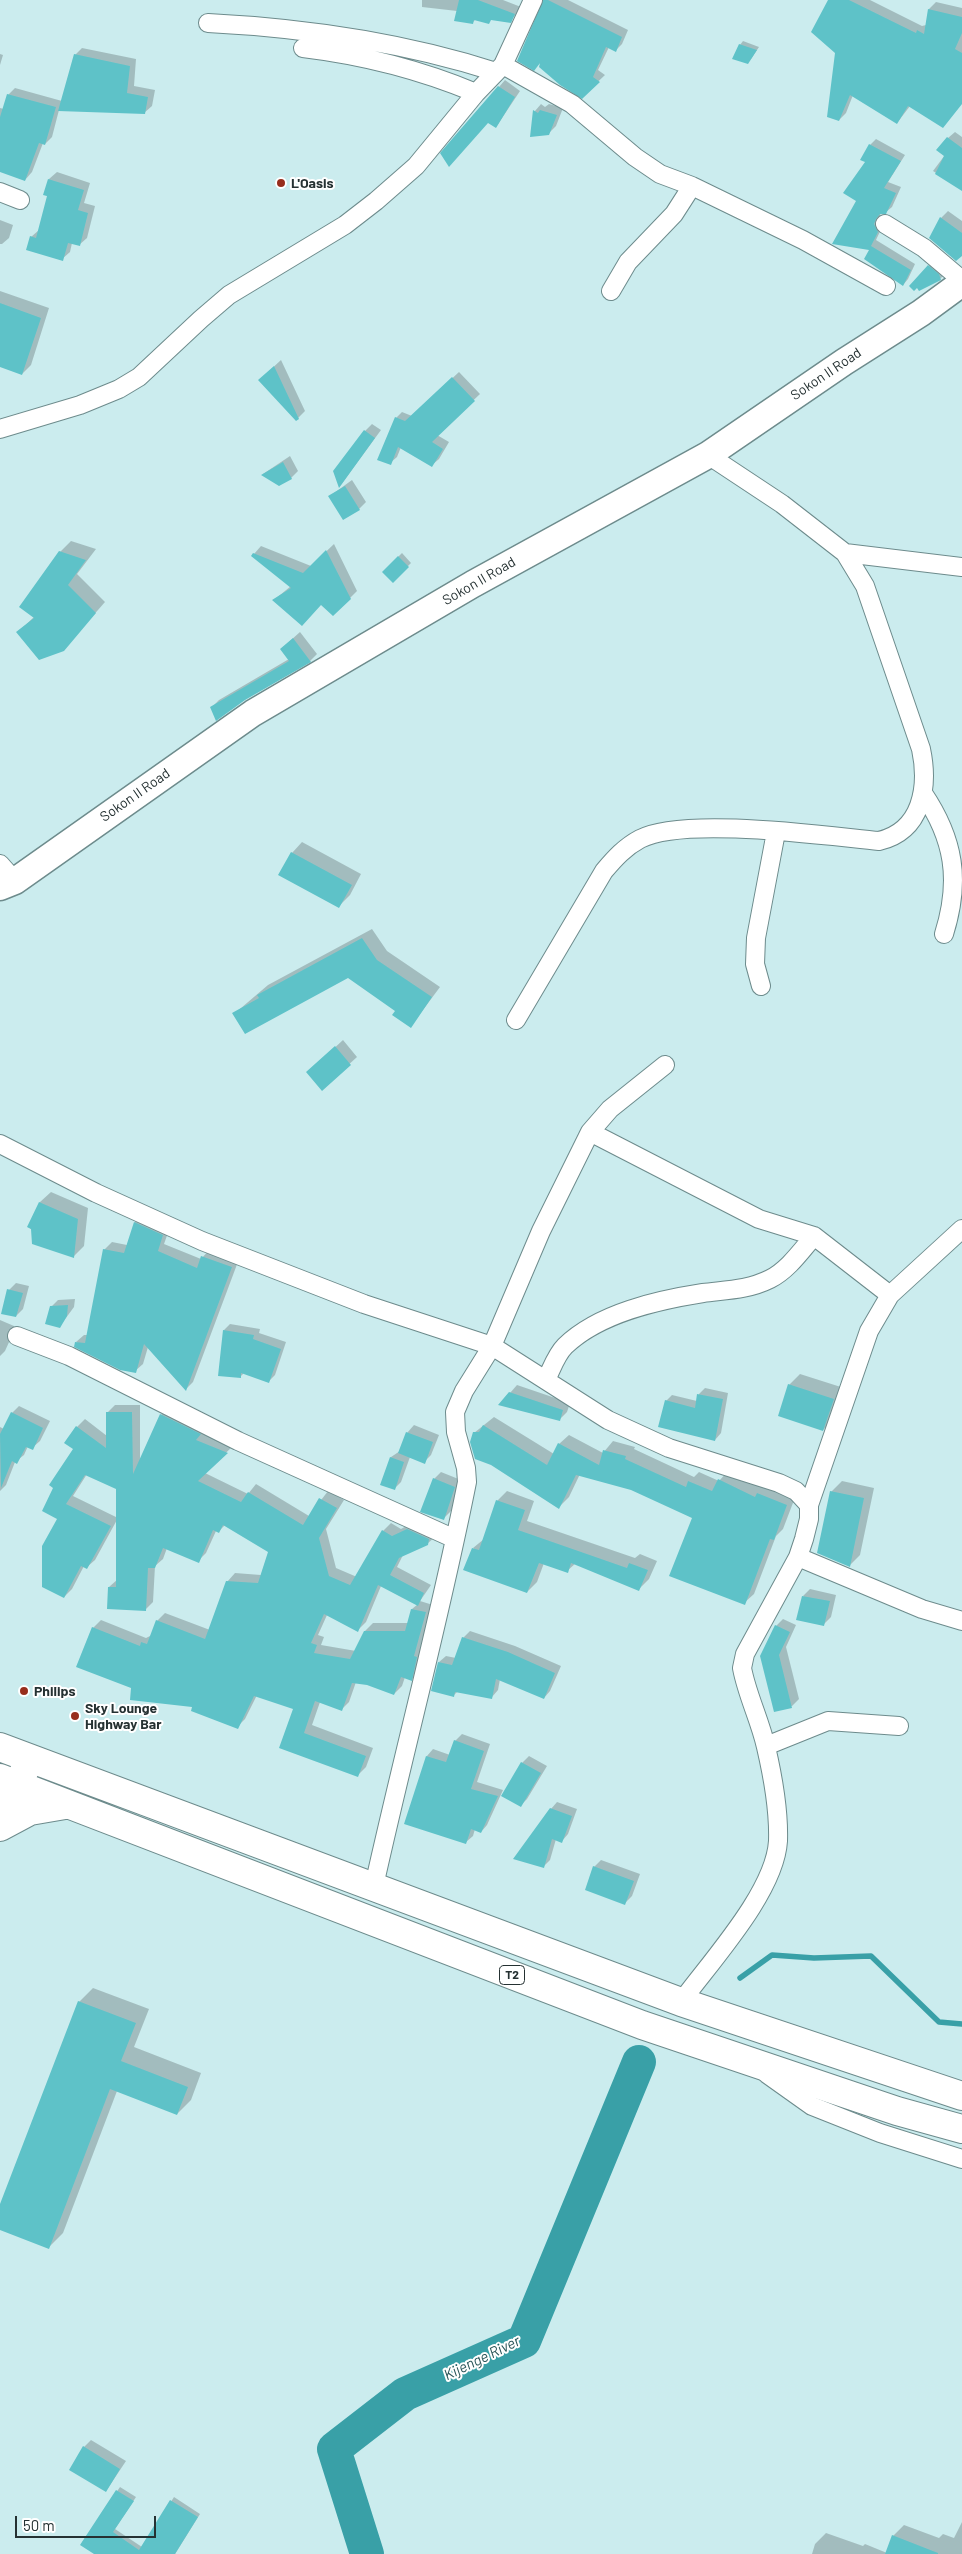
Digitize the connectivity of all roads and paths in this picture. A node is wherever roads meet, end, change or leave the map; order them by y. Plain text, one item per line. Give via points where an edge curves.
1 (533, 0) edge
2 (208, 23) dead end
3 (302, 48) dead end
4 (500, 68) junction
5 (476, 93) junction
6 (692, 186) junction
7 (0, 192) edge
8 (20, 200) dead end
9 (885, 224) dead end
10 (962, 281) edge
11 (886, 286) dead end
12 (612, 290) dead end
13 (0, 429) edge
14 (708, 455) junction
15 (845, 554) junction
16 (962, 567) edge
17 (923, 793) junction
18 (776, 832) junction
19 (5, 877) edge
20 (944, 934) dead end
21 (761, 986) dead end
22 (516, 1020) dead end
23 (665, 1065) dead end
24 (590, 1132) junction
25 (0, 1144) edge
26 (962, 1229) edge
27 (814, 1236) junction
28 (890, 1295) junction
29 (17, 1336) dead end
30 (492, 1346) junction
31 (546, 1380) junction
32 (809, 1505) junction
33 (456, 1539) junction
34 (798, 1557) junction
35 (962, 1622) edge
36 (899, 1726) dead end
37 (766, 1746) junction
38 (9, 1765) edge
39 (122, 1792) junction
40 (67, 1805) junction
41 (0, 1821) edge
42 (108, 1821) junction
43 (0, 1826) edge
44 (374, 1886) junction
45 (681, 2002) junction
46 (746, 2060) junction
47 (954, 2093) edge
48 (962, 2130) edge
49 (962, 2159) edge

1 - 4 street
2 - 4 street via 317,32
3 - 5 street via 346,53 446,81
4 - 5 street
4 - 6 street via 572,104 635,158
5 - 13 street via 416,166 376,201 345,225 229,295 139,377 80,405
6 - 11 street via 803,240
6 - 12 street via 674,214 628,262
7 - 8 street
9 - 10 street via 924,248
10 - 14 street, Sokon II Road via 921,313
14 - 15 street via 782,504
14 - 19 street, Sokon II Road via 473,584 253,713
15 - 16 street
15 - 17 street via 865,586 921,749 926,770
17 - 18 street via 909,823 892,838 879,841
17 - 20 street via 939,816 948,844 954,882 952,910
18 - 21 street via 756,938 755,964
18 - 22 street via 725,829 664,831 641,838 620,852 604,871
23 - 24 street via 610,1109
24 - 27 street via 759,1219
24 - 30 street via 541,1230
25 - 30 street via 96,1193 202,1241 364,1304
26 - 28 street
27 - 28 street
27 - 31 street via 789,1264 771,1278 750,1287 686,1296 632,1309 580,1334 564,1347
28 - 32 street via 870,1331
29 - 33 street via 69,1356 238,1441
30 - 31 street
30 - 33 street via 455,1412 467,1482
31 - 32 street via 608,1420 669,1448 780,1484 796,1491
32 - 34 street via 809,1519
33 - 44 street
34 - 35 street via 922,1609
34 - 37 street via 746,1654 742,1668
36 - 37 street via 828,1721
37 - 45 street via 777,1809 778,1842 770,1874 735,1931
38 - 39 main road
38 - 40 main road, T2
38 - 41 main road
39 - 42 main road
39 - 44 main road
40 - 42 main road, T2
40 - 43 main road via 30,1811
42 - 46 main road, T2 via 633,2022
44 - 45 main road
45 - 47 main road
46 - 48 main road, T2
46 - 49 street via 812,2106 880,2133

